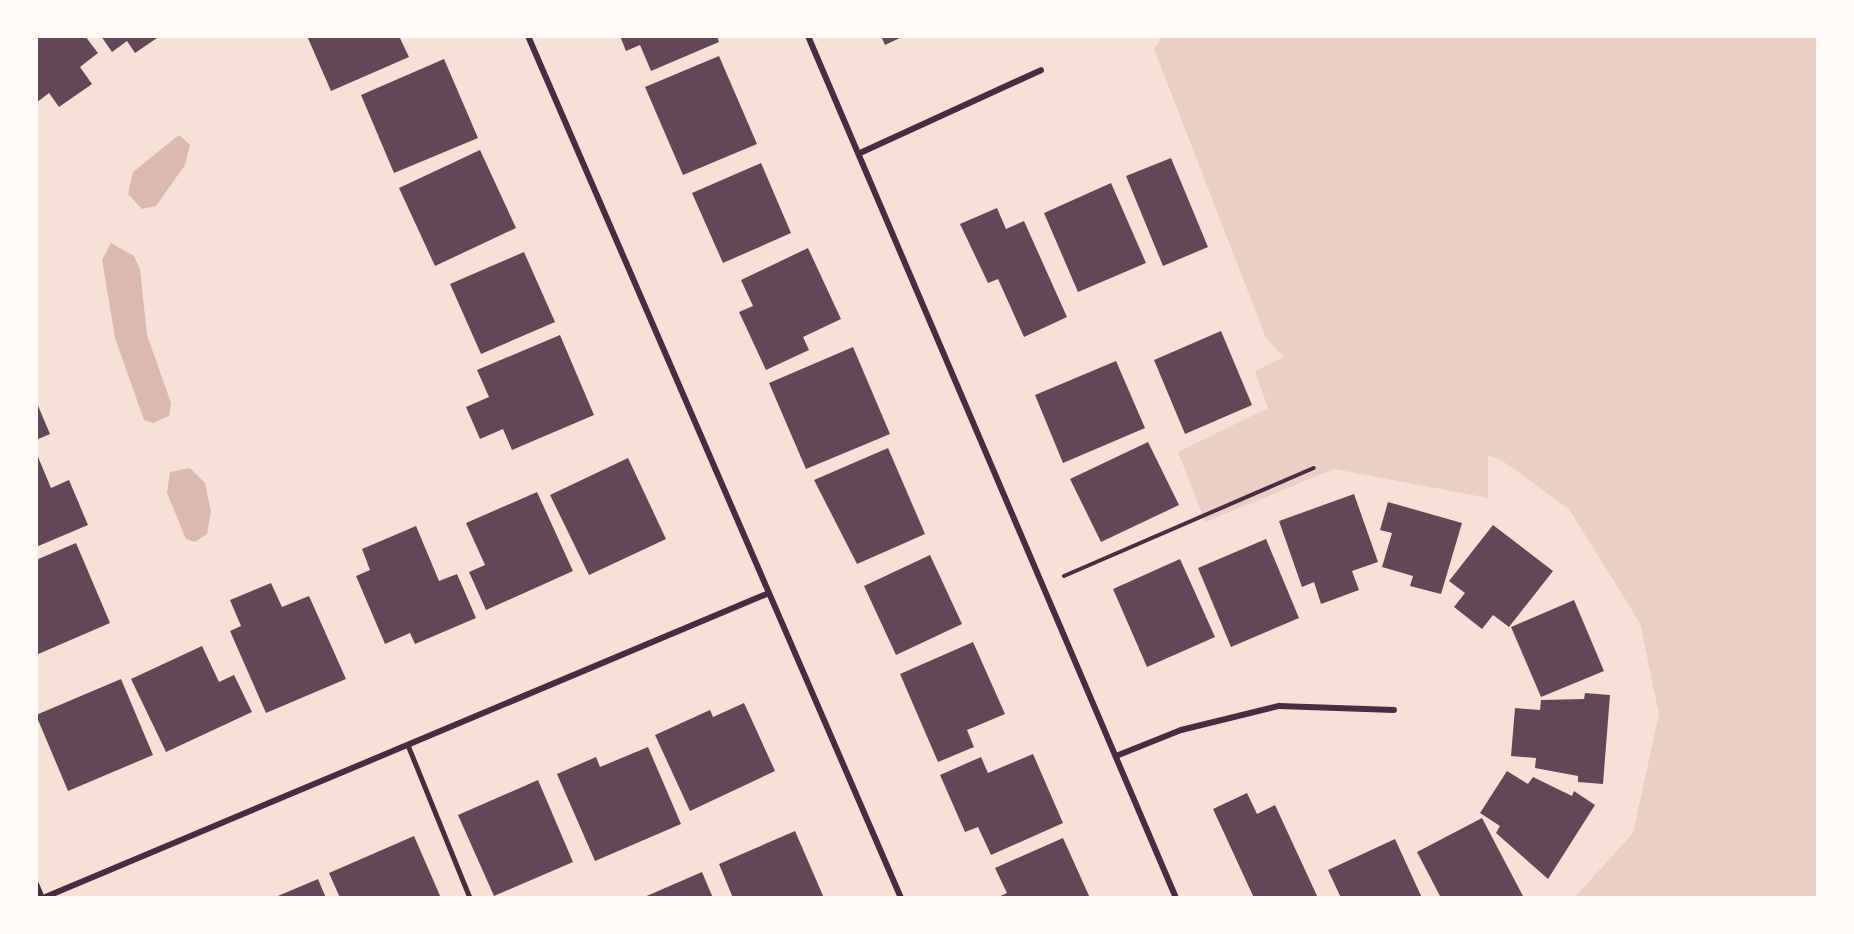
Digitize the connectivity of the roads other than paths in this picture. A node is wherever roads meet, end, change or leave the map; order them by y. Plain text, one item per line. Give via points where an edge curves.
1 (528, 36) edge
2 (808, 36) edge
3 (1041, 70) dead end
4 (860, 153) junction
5 (769, 593) junction
6 (1394, 710) dead end
7 (408, 745) junction
8 (1116, 756) junction
9 (36, 884) edge
10 (42, 898) edge
11 (470, 898) edge
12 (901, 898) edge
13 (1176, 898) edge

1 - 5 street
2 - 4 street
3 - 4 street
4 - 8 street
5 - 7 street
5 - 12 street
6 - 8 street via 1279,706 1181,730
7 - 10 street
7 - 11 lane
8 - 13 street
9 - 10 street

